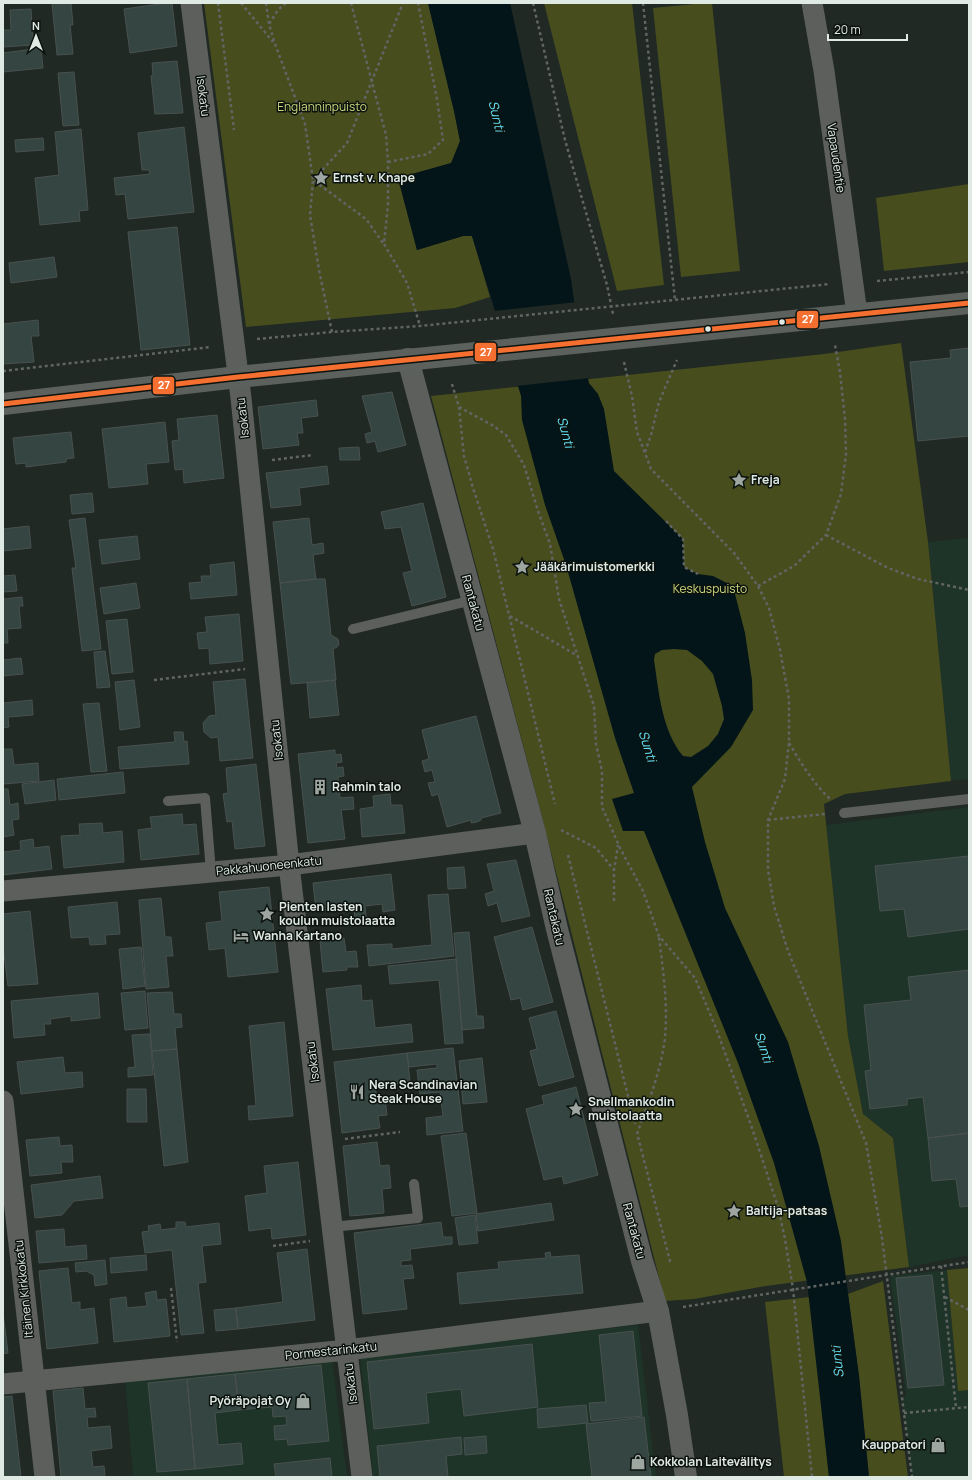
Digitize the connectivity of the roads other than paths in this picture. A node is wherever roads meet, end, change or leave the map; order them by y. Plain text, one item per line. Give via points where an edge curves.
1 (191, 3) edge
2 (812, 3) edge
3 (969, 303) edge
4 (857, 314) junction
5 (408, 359) junction
6 (238, 377) junction
7 (3, 404) edge
8 (473, 600) junction
9 (353, 629) dead end
10 (969, 799) edge
11 (168, 801) dead end
12 (844, 812) road end
13 (535, 833) junction
14 (289, 865) junction
15 (211, 872) junction
16 (3, 891) edge
17 (3, 1102) edge
18 (414, 1184) dead end
19 (333, 1233) junction
20 (658, 1311) junction
21 (347, 1350) junction
22 (35, 1381) junction
23 (3, 1384) edge
24 (45, 1477) edge
25 (362, 1477) edge
26 (686, 1477) edge

1 - 6 street, Isokatu
2 - 4 street, Vapaudentie via 824,71
3 - 4 main road
4 - 5 main road
5 - 6 main road
5 - 8 street, Rantakatu
6 - 7 main road
6 - 14 street, Isokatu
8 - 9 lane
8 - 13 street, Rantakatu
10 - 12 lane
11 - 15 lane via 205,798
13 - 14 street, Pakkahuoneenkatu
13 - 20 street, Rantakatu via 638,1245
14 - 15 street, Pakkahuoneenkatu
14 - 19 street, Isokatu
15 - 16 street, Pakkahuoneenkatu
17 - 22 street, Itäinen Kirkkokatu
18 - 19 lane via 418,1218
19 - 21 street, Isokatu
20 - 21 street, Pormestarinkatu
20 - 26 street, Rantakatu
21 - 22 street, Pormestarinkatu
21 - 25 street, Isokatu
22 - 23 street, Pormestarinkatu
22 - 24 street, Itäinen Kirkkokatu

